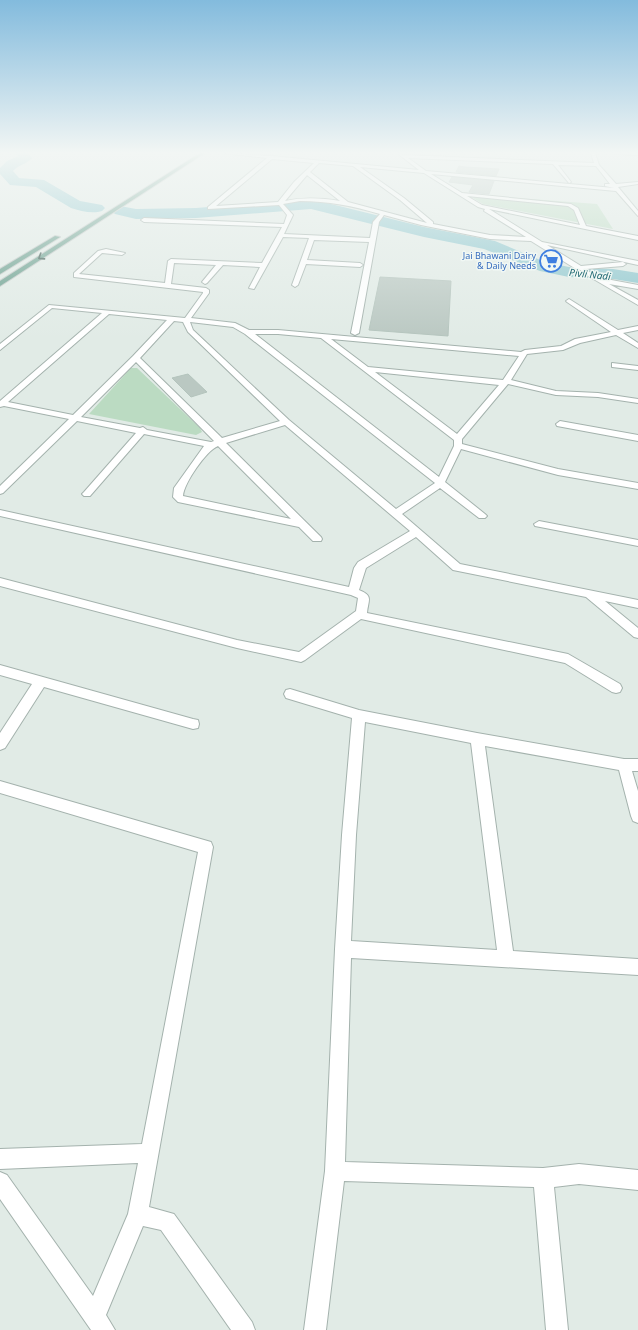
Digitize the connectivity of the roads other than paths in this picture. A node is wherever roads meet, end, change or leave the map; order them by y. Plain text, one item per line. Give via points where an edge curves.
1 (106, 215) edge
2 (290, 215) edge
3 (373, 215) edge
4 (422, 215) edge
5 (494, 215) edge
6 (525, 215) edge
7 (579, 215) edge
8 (380, 218) junction
9 (144, 220) dead end
10 (434, 225) junction
11 (74, 226) dead end
12 (286, 226) junction
13 (584, 227) junction
14 (86, 228) junction
15 (62, 234) dead end
16 (281, 235) junction
17 (316, 237) junction
18 (638, 238) edge
19 (373, 240) junction
20 (533, 240) junction
21 (122, 253) dead end
22 (303, 262) junction
23 (221, 263) junction
24 (636, 263) edge
25 (264, 265) junction
26 (360, 265) dead end
27 (580, 269) junction
28 (0, 272) edge
29 (595, 278) junction
30 (205, 282) dead end
31 (0, 284) edge
32 (168, 285) junction
33 (294, 285) dead end
34 (638, 287) edge
35 (252, 288) dead end
36 (569, 301) dead end
37 (638, 304) edge
38 (106, 313) junction
39 (171, 320) junction
40 (186, 321) junction
41 (638, 328) edge
42 (248, 332) junction
43 (617, 332) junction
44 (355, 333) dead end
45 (323, 336) junction
46 (638, 346) edge
47 (0, 348) edge
48 (522, 354) junction
49 (136, 358) junction
50 (615, 365) dead end
51 (638, 368) edge
52 (366, 369) junction
53 (505, 382) junction
54 (638, 401) edge
55 (1, 404) edge
56 (75, 416) junction
57 (286, 422) junction
58 (560, 424) dead end
59 (143, 430) junction
60 (638, 438) edge
61 (215, 443) junction
62 (458, 443) junction
63 (440, 484) junction
64 (638, 486) edge
65 (0, 492) edge
66 (88, 494) dead end
67 (396, 514) junction
68 (2, 516) edge
69 (482, 516) dead end
70 (301, 524) junction
71 (539, 524) dead end
72 (416, 532) junction
73 (317, 539) dead end
74 (638, 543) edge
75 (0, 582) edge
76 (353, 592) junction
77 (587, 593) junction
78 (638, 604) edge
79 (361, 613) junction
80 (638, 634) edge
81 (0, 670) edge
82 (41, 681) junction
83 (616, 688) dead end
84 (290, 694) dead end
85 (359, 715) junction
86 (193, 724) dead end
87 (477, 739) junction
88 (0, 744) edge
89 (631, 765) edge
90 (0, 787) edge
91 (638, 816) edge
92 (343, 949) junction
93 (506, 959) junction
94 (638, 967) edge
95 (148, 1153) junction
96 (0, 1159) edge
97 (335, 1171) junction
98 (543, 1178) junction
99 (638, 1180) edge
100 (0, 1182) edge
101 (138, 1215) junction
102 (100, 1323) edge
103 (244, 1330) edge
104 (315, 1330) edge
105 (557, 1330) edge

1 - 14 main road
2 - 12 street
3 - 8 street
4 - 10 street
5 - 20 street
6 - 13 street
7 - 13 street
8 - 10 street
8 - 19 street
9 - 12 street
10 - 20 street via 490,237
11 - 14 main road
12 - 16 street
13 - 18 street
14 -> 31 main road
15 - 28 main road
16 - 17 street
16 - 25 street
17 - 19 street
17 - 22 street via 312,238
19 - 44 street
20 - 24 street
20 - 27 street
21 - 32 street via 100,252 76,276
22 - 26 street
22 - 33 street
23 - 25 street
23 - 30 street
23 - 32 street via 171,261
24 - 27 street
25 - 35 street
27 - 29 street
29 - 34 street
29 - 37 street
32 - 40 street via 206,290
36 - 43 street
38 - 39 street
38 - 47 street via 51,306
38 - 55 street
39 - 40 street
39 - 49 street
40 - 42 street via 235,326
40 - 57 street via 190,331
41 - 43 street
42 - 45 street
42 - 63 street
43 - 46 street
43 - 48 street via 578,341 567,347 528,351
45 - 48 street
45 - 52 street
48 - 53 street
49 - 56 street
49 - 61 street
50 - 51 street
52 - 53 street
52 - 62 street
53 - 54 street via 556,393
53 - 62 street
55 - 56 street
56 - 59 street
56 - 65 street
57 - 61 street
57 - 67 street
58 - 60 street
59 - 61 street
59 - 66 street
61 - 70 street
61 - 70 street via 208,447 179,488 180,500
62 - 63 street
62 - 64 street via 558,472
63 - 67 street
63 - 69 street
67 - 72 street
68 - 76 street
70 - 73 street
71 - 74 street
72 - 76 street via 362,565
72 - 77 street via 457,567
75 - 79 street via 237,644 301,658
76 - 79 street via 363,596
77 - 78 street
77 - 80 street
79 - 83 street via 369,618 568,659
81 - 82 street
82 - 86 street
82 - 88 street
84 - 85 street
85 - 87 street
85 - 92 street
87 - 89 street
87 - 93 street
89 - 91 street
90 - 95 street via 206,847
92 - 93 street
92 - 97 street
93 - 94 street
95 - 96 street
95 - 101 street
97 - 98 street
97 - 104 street
98 - 99 street via 579,1174
98 - 105 street
100 - 102 street
101 - 102 street
101 - 103 street via 167,1220

